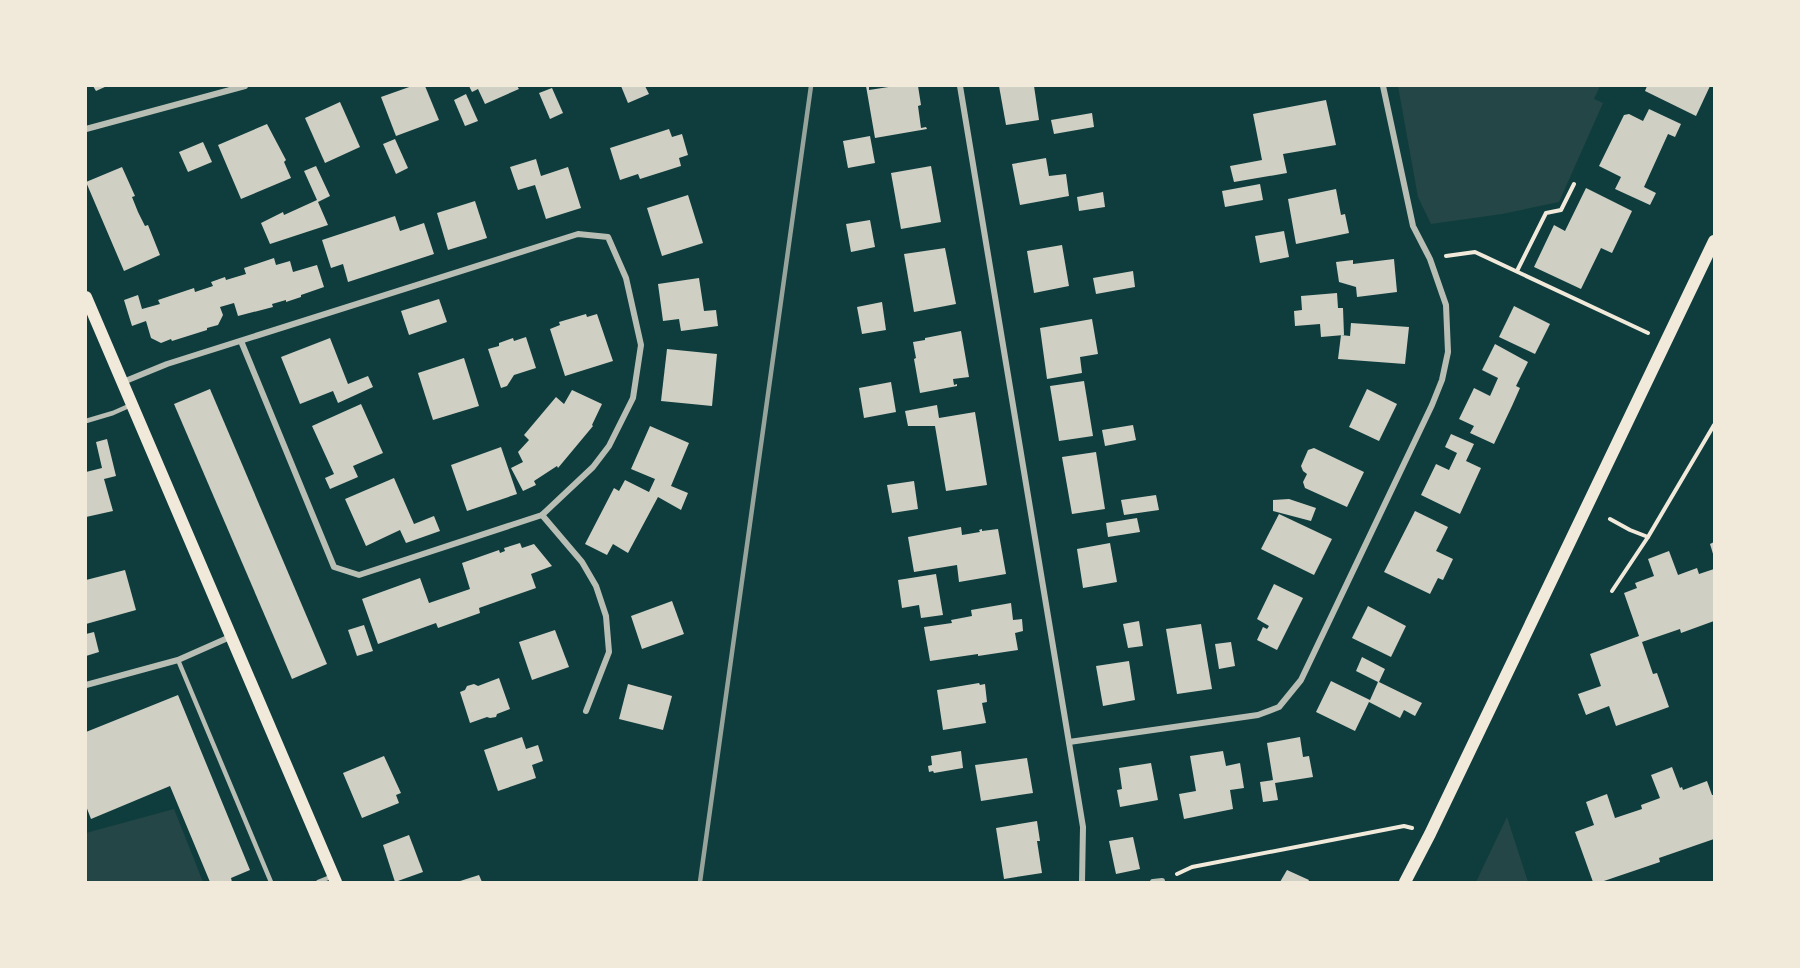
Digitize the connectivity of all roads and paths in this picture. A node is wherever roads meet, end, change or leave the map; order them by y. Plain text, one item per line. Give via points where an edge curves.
1 (245, 86) edge
2 (960, 86) edge
3 (1383, 86) edge
4 (86, 129) edge
5 (1574, 184) dead end
6 (1714, 241) edge
7 (1430, 259) junction
8 (1517, 271) junction
9 (86, 297) edge
10 (241, 341) junction
11 (1666, 343) junction
12 (122, 383) junction
13 (132, 405) junction
14 (86, 421) edge
15 (1714, 425) edge
16 (542, 515) junction
17 (1610, 519) dead end
18 (1648, 537) junction
19 (1612, 591) dead end
20 (230, 638) junction
21 (178, 660) junction
22 (86, 685) edge
23 (586, 711) dead end
24 (1069, 742) junction
25 (1430, 834) junction
26 (334, 879) edge
27 (271, 882) edge
28 (318, 882) edge
29 (1082, 882) edge
30 (1153, 882) edge
31 (1162, 882) edge
32 (1405, 882) edge

1 - 4 street
2 - 24 street
3 - 7 street via 1413,226
5 - 8 path via 1561,210 1546,213
6 - 11 main road
7 - 8 path via 1475,252
7 - 24 street via 1446,305 1448,352 1442,380 1301,680 1279,706 1258,716
8 - 11 path
9 - 12 main road
10 - 12 street
10 - 16 street via 334,567 359,575
10 - 16 street via 579,234 608,237 626,278 641,345 633,398 609,446 593,467
11 - 25 main road
12 - 13 main road
13 - 14 lane
13 - 20 main road
15 - 18 path
16 - 23 street via 582,562 596,586 606,616 609,652
17 - 18 path
18 - 19 path
20 - 21 street
20 - 26 main road
21 - 22 street
21 - 27 lane
24 - 29 street via 1083,827
25 - 31 path via 1404,826 1192,867
25 - 32 main road
26 - 28 lane
30 - 31 street

